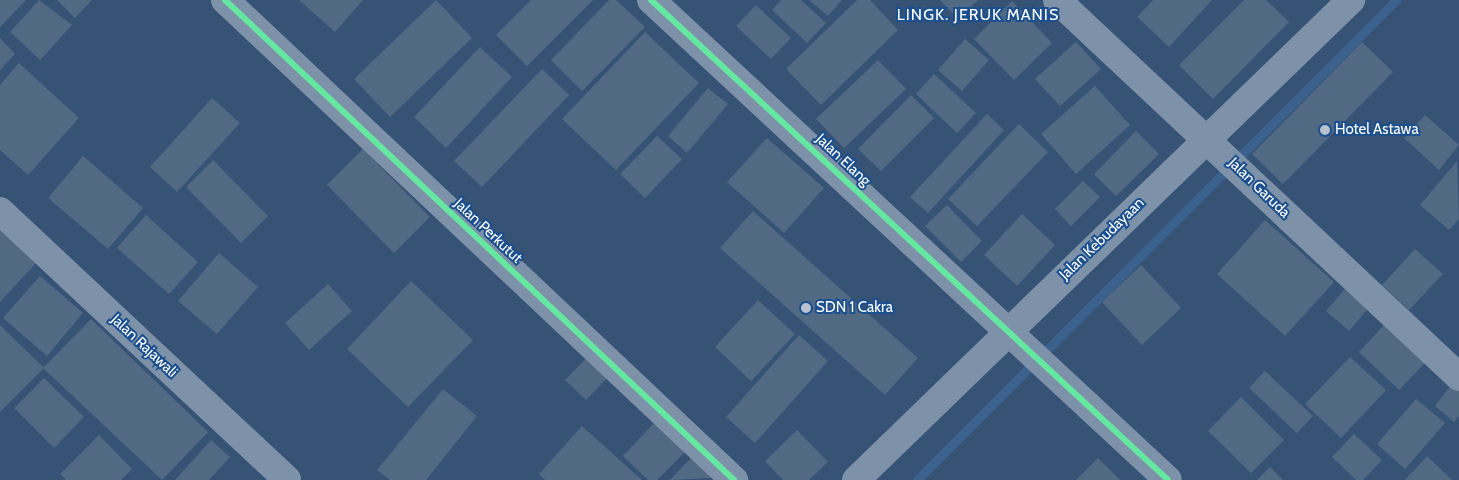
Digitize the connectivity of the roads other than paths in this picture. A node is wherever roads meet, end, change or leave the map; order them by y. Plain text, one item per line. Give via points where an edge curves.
1 (225, 0) edge
2 (651, 0) edge
3 (1057, 0) edge
4 (1351, 0) edge
5 (1211, 142) junction
6 (0, 212) edge
7 (1014, 333) junction
8 (1459, 377) edge
9 (287, 480) edge
10 (734, 480) edge
11 (856, 480) edge
12 (1168, 480) edge

1 - 10 street, Jalan Perkutut
2 - 7 street, Jalan Elang
3 - 5 street, Jalan Garuda
4 - 5 street, Jalan Kebudayaan
5 - 7 street, Jalan Kebudayaan
5 - 8 street, Jalan Garuda
6 - 9 street, Jalan Rajawali
7 - 11 street, Jalan Kebudayaan
7 - 12 street, Jalan Elang

